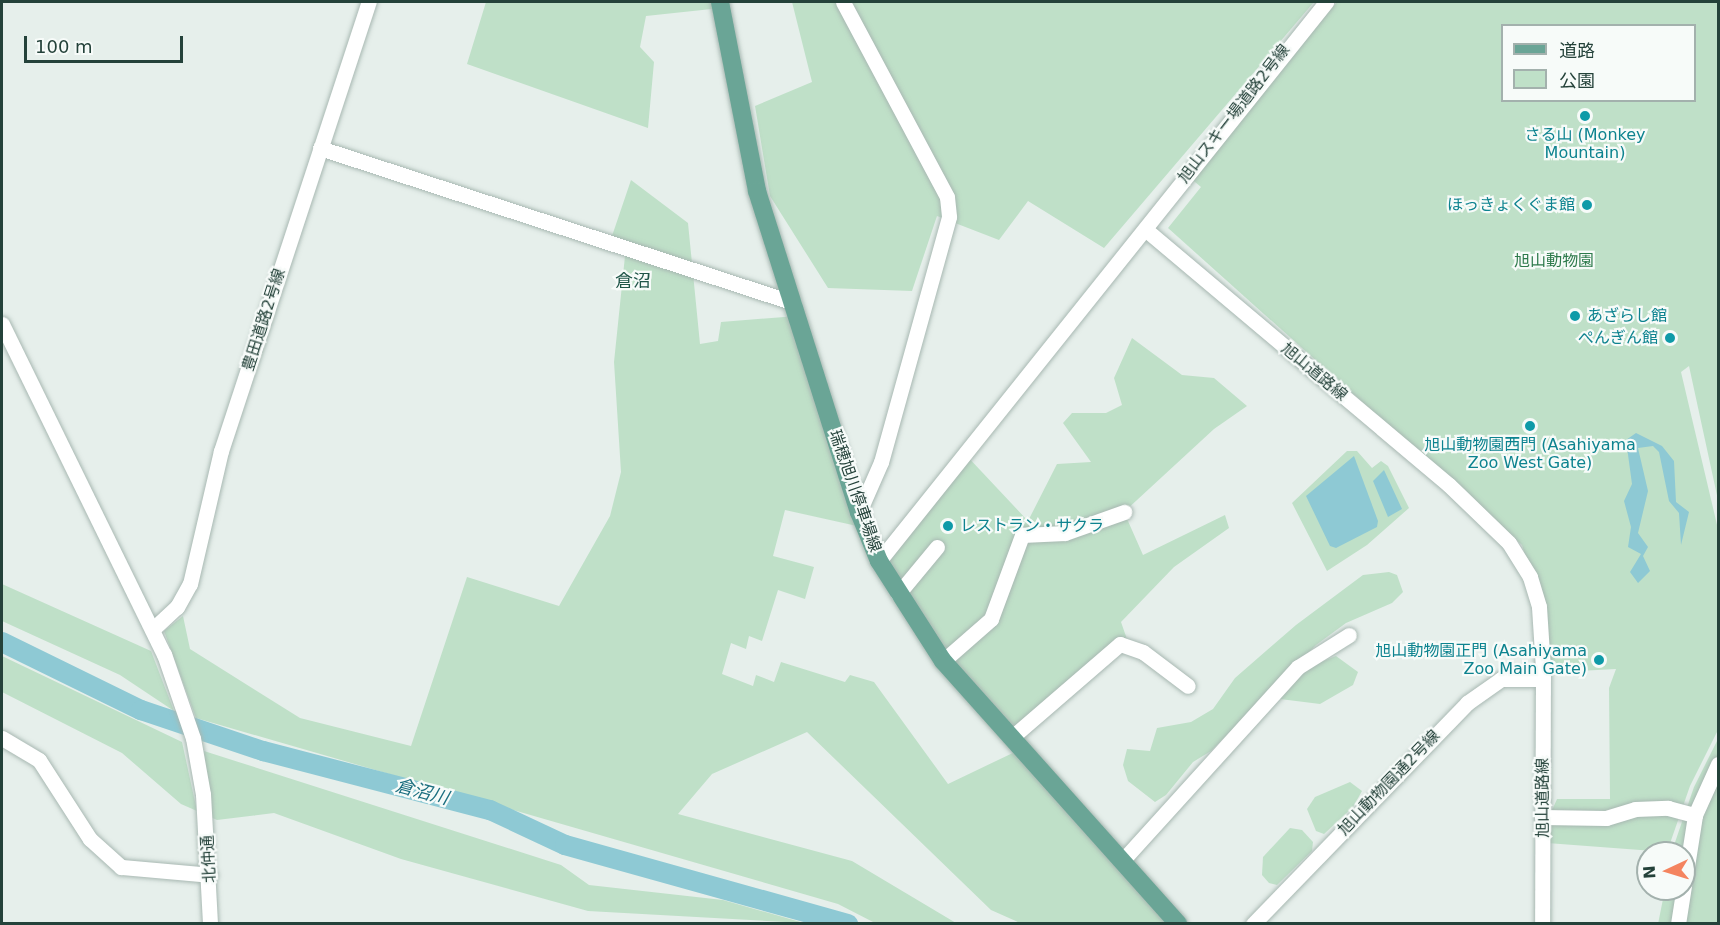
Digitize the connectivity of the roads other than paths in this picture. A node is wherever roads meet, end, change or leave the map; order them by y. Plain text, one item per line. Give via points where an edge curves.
1 (369, 2) edge
2 (720, 2) edge
3 (843, 2) edge
4 (1326, 2) edge
5 (320, 148) junction
6 (1145, 229) junction
7 (793, 303) junction
8 (2, 324) edge
9 (859, 512) junction
10 (1124, 512) dead end
11 (937, 547) dead end
12 (879, 561) junction
13 (898, 594) junction
14 (153, 629) junction
15 (1349, 635) dead end
16 (943, 661) junction
17 (1543, 679) junction
18 (1188, 686) dead end
19 (2, 738) edge
20 (1011, 738) junction
21 (1719, 764) edge
22 (1695, 815) junction
23 (1542, 817) junction
24 (1122, 861) junction
25 (210, 875) junction
26 (210, 924) edge
27 (1178, 924) edge
28 (1253, 924) edge
29 (1542, 924) edge
30 (1678, 924) edge

1 - 5 street, 豊田道路2号線
2 - 7 main road, 瑞穂旭川停車場線 via 758,191
3 - 9 street via 947,197 949,217 881,462
4 - 6 street, 旭山スキー場道路2号線
5 - 7 street
5 - 14 street, 豊田道路2号線 via 221,451 190,584 177,607
6 - 12 street
6 - 17 street, 旭山道路線 via 1449,485 1509,543 1530,577 1539,607
7 - 9 main road, 瑞穂旭川停車場線
8 - 14 street, 北仲通
9 - 12 main road, 瑞穂旭川停車場線
10 - 16 street via 1065,533 1022,535 991,619
11 - 13 street
12 - 13 main road, 瑞穂旭川停車場線
13 - 16 main road, 瑞穂旭川停車場線
14 - 25 street, 北仲通 via 193,738 203,794
15 - 24 street via 1298,667
16 - 20 main road, 瑞穂旭川停車場線
17 - 23 street, 旭山道路線
17 - 28 street, 旭山動物園通2号線 via 1501,680 1467,703
18 - 20 street via 1143,652 1120,644
19 - 25 street via 39,760 90,839 120,867
20 - 24 main road, 瑞穂旭川停車場線
21 - 22 street
22 - 23 street via 1668,808 1635,809 1606,818
22 - 30 street
23 - 29 street, 旭山道路線
24 - 27 main road, 瑞穂旭川停車場線
25 - 26 street, 北仲通

